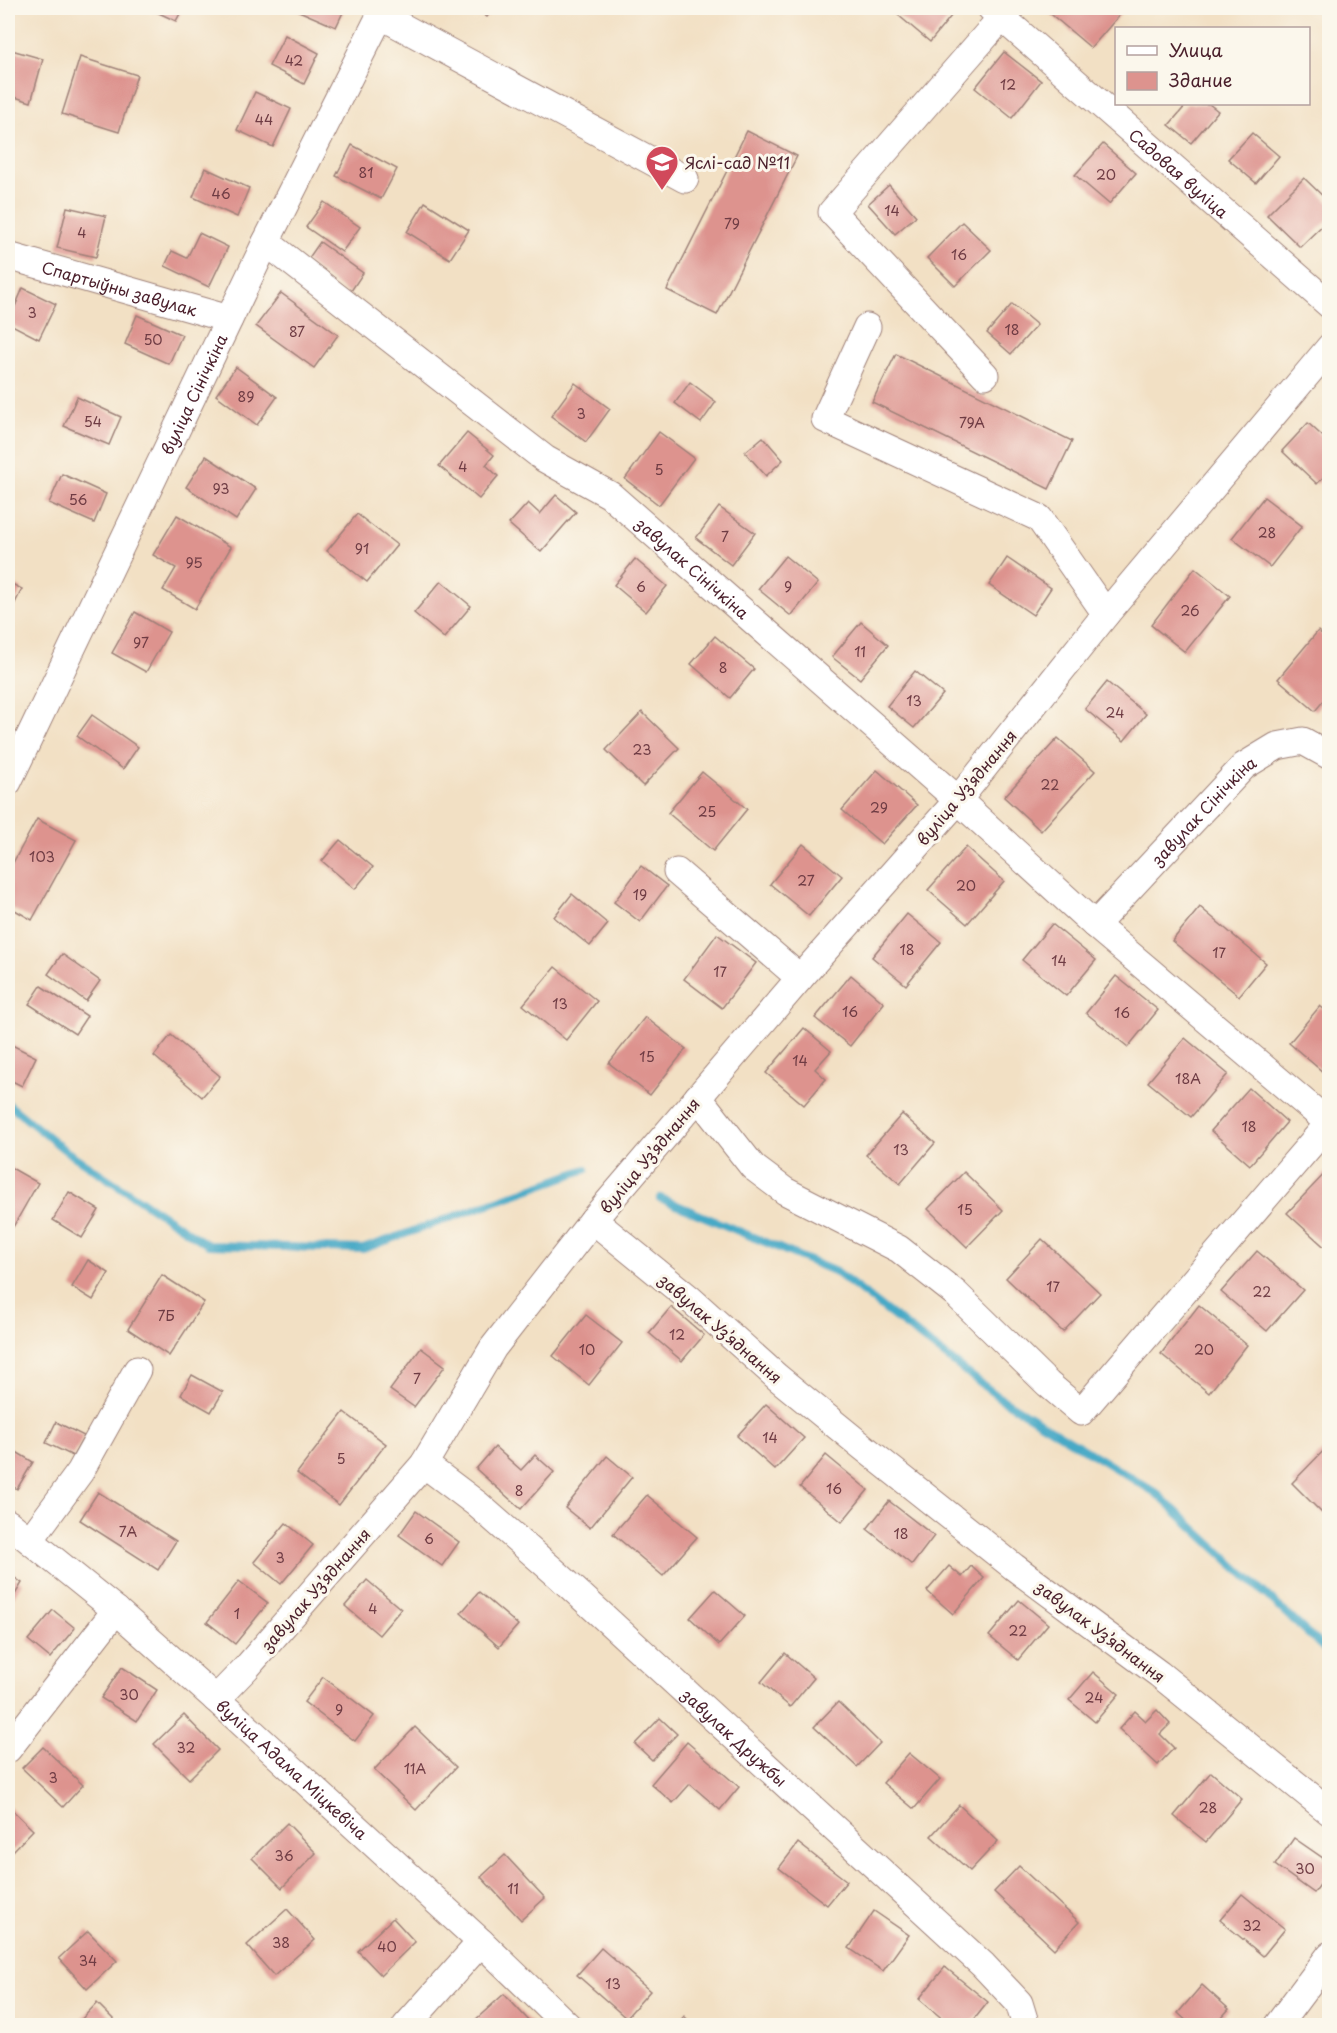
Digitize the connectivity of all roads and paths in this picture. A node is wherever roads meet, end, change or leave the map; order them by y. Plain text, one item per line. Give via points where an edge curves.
1 (382, 11) edge
2 (1001, 11) edge
3 (685, 179) dead end
4 (266, 242) junction
5 (8, 256) edge
6 (1329, 305) edge
7 (230, 319) junction
8 (867, 327) dead end
9 (1329, 346) edge
10 (985, 375) dead end
11 (1106, 614) junction
12 (1329, 756) edge
13 (8, 782) edge
14 (958, 800) junction
15 (677, 872) dead end
16 (1095, 925) junction
17 (800, 978) junction
18 (698, 1097) junction
19 (1329, 1123) edge
20 (593, 1220) junction
21 (137, 1370) dead end
22 (424, 1464) junction
23 (8, 1522) edge
24 (30, 1540) junction
25 (116, 1610) junction
26 (216, 1699) junction
27 (8, 1749) edge
28 (1329, 1812) edge
29 (481, 1942) junction
30 (1329, 1955) edge
31 (406, 2025) edge
32 (568, 2025) edge
33 (1026, 2025) edge
34 (1277, 2025) edge

1 - 3 street
1 - 4 street, вуліца Сінічкіна
2 - 6 street, Садовая вуліца
2 - 10 street via 832,212
4 - 7 street, вуліца Сінічкіна
4 - 14 street, завулак Сінічкіна via 545,459 610,495
5 - 7 street, Спартыўны завулак
7 - 13 street, вуліца Сінічкіна
8 - 11 street via 825,419 1038,518
9 - 11 street, вуліца Узʼяднання
11 - 14 street, вуліца Узʼяднання
12 - 16 street, завулак Сінічкіна via 1304,741 1277,746 1244,766
14 - 16 street, завулак Сінічкіна
14 - 17 street, вуліца Узʼяднання
15 - 17 street
16 - 19 street, завулак Сінічкіна
17 - 18 street, вуліца Узʼяднання
18 - 19 street via 753,1167 785,1191 899,1249 955,1293 1081,1412
18 - 20 street, вуліца Узʼяднання
20 - 22 street, завулак Узʼяднання via 493,1348
20 - 28 street, завулак Узʼяднання via 863,1447 1014,1567 1159,1674
21 - 24 street via 80,1472
22 - 26 street, завулак Узʼяднання
22 - 33 street, завулак Дружбы via 557,1574 983,1965 1019,2003
23 - 24 street, вуліца Адама Міцкевіча
24 - 25 street, вуліца Адама Міцкевіча
25 - 26 street, вуліца Адама Міцкевіча
25 - 27 street
26 - 29 street, вуліца Адама Міцкевіча
29 - 31 street
29 - 32 street, вуліца Адама Міцкевіча
30 - 34 street

